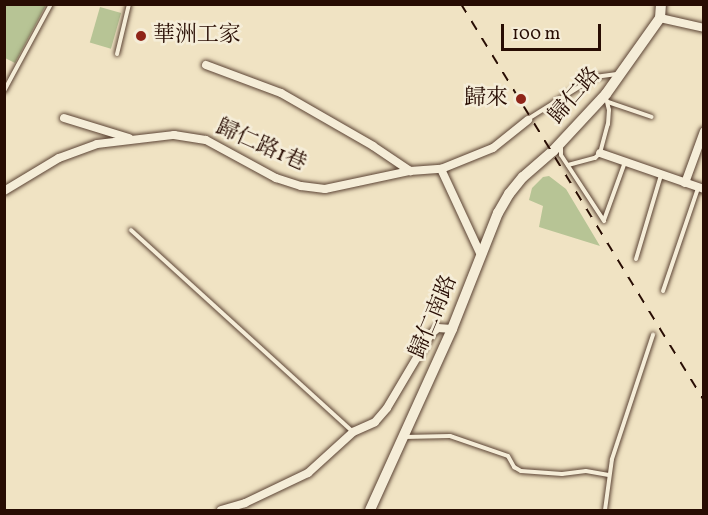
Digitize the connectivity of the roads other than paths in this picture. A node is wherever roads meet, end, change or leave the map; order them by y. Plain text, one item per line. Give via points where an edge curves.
1 (51, 4) edge
2 (129, 4) edge
3 (661, 4) edge
4 (660, 18) junction
5 (704, 28) edge
6 (117, 54) dead end
7 (206, 65) dead end
8 (620, 74) junction
9 (4, 91) edge
10 (606, 98) junction
11 (652, 117) dead end
12 (64, 118) dead end
13 (528, 120) joint
14 (704, 131) edge
15 (132, 139) junction
16 (557, 147) junction
17 (600, 153) junction
18 (626, 162) junction
19 (568, 165) junction
20 (441, 169) junction
21 (410, 171) junction
22 (661, 174) junction
23 (685, 183) junction
24 (701, 188) edge
25 (4, 191) edge
26 (131, 230) dead end
27 (481, 255) junction
28 (636, 259) dead end
29 (663, 291) dead end
30 (452, 329) junction
31 (653, 335) dead end
32 (353, 432) junction
33 (403, 437) junction
34 (609, 476) junction
35 (221, 510) edge
36 (370, 510) edge
37 (605, 510) edge

1 - 9 lane
2 - 6 lane
3 - 4 street
4 - 5 street
4 - 8 street, 歸仁路
7 - 21 street via 281,93
8 - 10 street, 歸仁路
8 - 13 lane, 歸仁路1巷 via 595,77
10 - 11 lane
10 - 16 street, 歸仁路
10 - 17 lane via 608,124
12 - 15 street
13 - 20 street, 歸仁路1巷 via 493,148
14 - 23 street
15 - 21 street, 歸仁路1巷 via 195,137 276,178 325,189
15 - 25 street, 歸仁路1巷 via 97,144 59,158
16 - 19 lane
16 - 27 street, 歸仁南路 via 509,194
17 - 18 street
17 - 19 lane
18 - 19 lane via 604,221
18 - 22 street
20 - 21 street, 歸仁路1巷
20 - 27 street
22 - 23 street
22 - 28 lane
23 - 24 street
24 - 29 lane
26 - 32 lane
27 - 30 street, 歸仁南路
30 - 32 street via 438,328 430,334 387,408 375,422
30 - 33 street, 歸仁南路
31 - 34 lane
32 - 35 street via 308,473
33 - 34 lane via 450,436 508,456 521,471 586,471
33 - 36 street, 歸仁南路
34 - 37 lane

